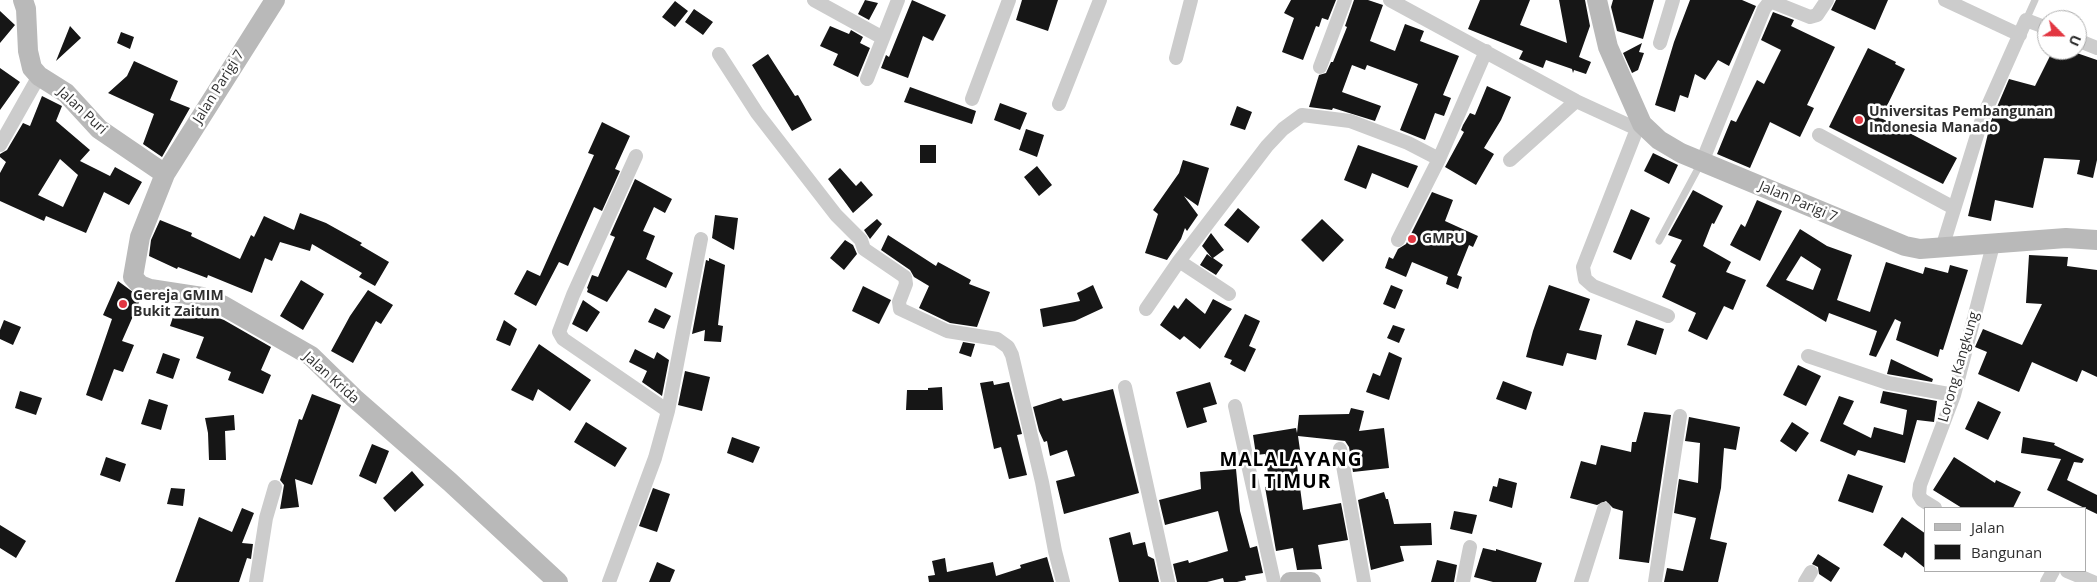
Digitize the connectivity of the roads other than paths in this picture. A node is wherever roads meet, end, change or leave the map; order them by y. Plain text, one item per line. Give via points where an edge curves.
1 (23, 0) edge
2 (275, 0) edge
3 (814, 0) edge
4 (898, 0) edge
5 (1009, 0) edge
6 (1100, 0) edge
7 (1190, 0) edge
8 (1345, 0) edge
9 (1390, 0) edge
10 (1597, 0) edge
11 (1674, 0) edge
12 (1827, 0) edge
13 (1945, 0) edge
14 (2035, 0) edge
15 (2026, 20) junction
16 (2037, 24) edge
17 (2020, 35) junction
18 (883, 38) junction
19 (1660, 43) dead end
20 (1486, 51) junction
21 (719, 54) dead end
22 (1176, 58) dead end
23 (1320, 67) dead end
24 (39, 76) junction
25 (867, 79) dead end
26 (972, 99) dead end
27 (1576, 101) junction
28 (1059, 104) dead end
29 (1639, 126) junction
30 (1819, 135) dead end
31 (0, 145) edge
32 (636, 156) dead end
33 (1439, 159) junction
34 (1510, 160) dead end
35 (1702, 162) junction
36 (165, 174) junction
37 (1954, 208) junction
38 (701, 239) dead end
39 (1398, 240) dead end
40 (2097, 240) edge
41 (1659, 242) dead end
42 (1993, 245) junction
43 (1942, 248) junction
44 (1179, 261) junction
45 (1229, 294) dead end
46 (1146, 309) dead end
47 (1668, 316) dead end
48 (1808, 356) dead end
49 (1125, 387) dead end
50 (1954, 395) junction
51 (1235, 406) dead end
52 (668, 411) junction
53 (1680, 416) dead end
54 (1340, 449) dead end
55 (275, 487) dead end
56 (1933, 507) edge
57 (1604, 508) dead end
58 (1470, 546) dead end
59 (2069, 572) edge
60 (256, 582) edge
61 (558, 582) edge
62 (608, 582) edge
63 (1063, 582) edge
64 (1168, 582) edge
65 (1274, 582) edge
66 (1290, 582) edge
67 (1311, 582) edge
68 (1364, 582) edge
69 (1463, 582) edge
70 (1581, 582) edge
71 (1656, 582) edge
72 (2093, 582) edge

1 - 24 street via 30,59
2 - 36 street, Jalan Parigi 7
3 - 18 street
4 - 18 street
5 - 26 street
6 - 28 street
7 - 22 street
8 - 23 street
9 - 20 street
10 - 29 street, Jalan Parigi 7 via 1608,47
11 - 19 street
12 - 35 street via 1817,16 1810,17 1770,1 1764,8
13 - 17 street
14 - 15 lane
15 - 16 street
15 - 17 street
17 - 37 street via 1982,119
18 - 25 street
20 - 27 street
20 - 33 street
21 - 63 street via 756,113 836,215 861,240 864,249 905,276 900,309 947,331 997,339 1008,347
24 - 31 street
24 - 36 street, Jalan Puri via 66,93 100,129
27 - 29 street
27 - 34 street
29 - 35 street, Jalan Parigi 7 via 1668,147
29 - 47 street via 1583,267 1585,279 1593,286
30 - 37 street
32 - 52 street via 559,332 563,339
33 - 39 street
33 - 44 street via 1408,143 1350,121 1302,115 1267,146
35 - 41 lane
35 - 43 street, Jalan Parigi 7 via 1905,246
36 - 61 street, Jalan Krida via 140,237 133,269 135,281 150,289 222,305 311,356
37 - 43 street
38 - 52 street
40 - 42 street, Jalan Parigi 7 via 2066,238
42 - 43 street, Jalan Parigi 7
42 - 50 street, Lorong Kangkung
44 - 45 street
44 - 46 street
48 - 50 street via 1888,383
49 - 64 street
50 - 56 street, Lorong Kangkung via 1920,485 1922,500
51 - 65 street
52 - 62 street via 656,458
53 - 71 street
54 - 68 street
55 - 60 street via 266,518
57 - 70 street
58 - 69 street
59 - 72 street
66 - 67 street

